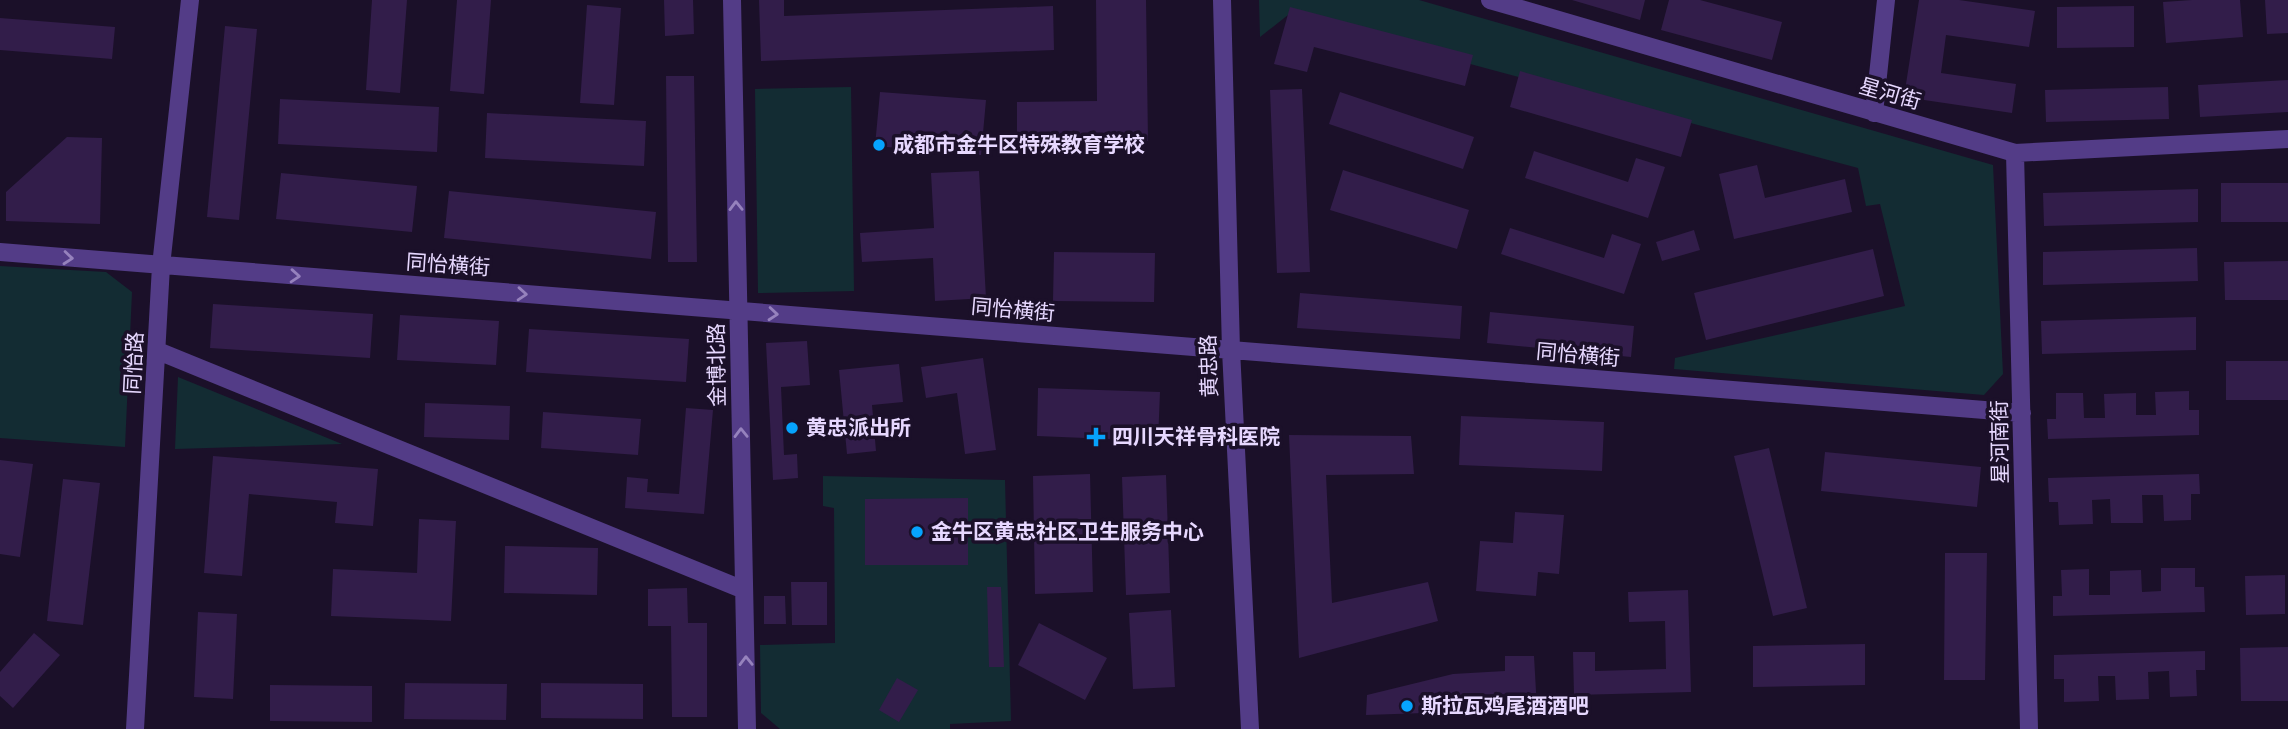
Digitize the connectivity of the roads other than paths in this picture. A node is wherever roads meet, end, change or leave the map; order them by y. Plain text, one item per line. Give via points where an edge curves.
1 (190, 0) edge
2 (732, 0) edge
3 (1222, 0) edge
4 (1490, 0) edge
5 (1886, 0) edge
6 (1874, 113) junction
7 (2288, 139) edge
8 (2015, 153) junction
9 (0, 252) edge
10 (161, 265) junction
11 (738, 311) junction
12 (1231, 350) junction
13 (158, 351) junction
14 (2022, 413) junction
15 (744, 590) junction
16 (135, 729) edge
17 (747, 729) edge
18 (1250, 729) edge
19 (2029, 729) edge

1 - 10 street, 同怡路
11 -> 2 street, 金博北路
3 - 12 street, 黄忠路
4 - 6 street, 星河街
5 - 6 street
6 - 8 street, 星河街
7 - 8 street, 星河街
8 - 14 street, 星河南街
9 -> 10 street, 同怡横街
10 -> 11 street, 同怡横街
10 - 13 street, 同怡路
11 -> 12 street, 同怡横街
15 -> 11 street, 金博北路
12 - 14 street, 同怡横街
12 - 18 street, 黄忠路
13 - 15 street
13 - 16 street, 同怡路
14 - 19 street, 星河南街
17 -> 15 street, 金博北路

